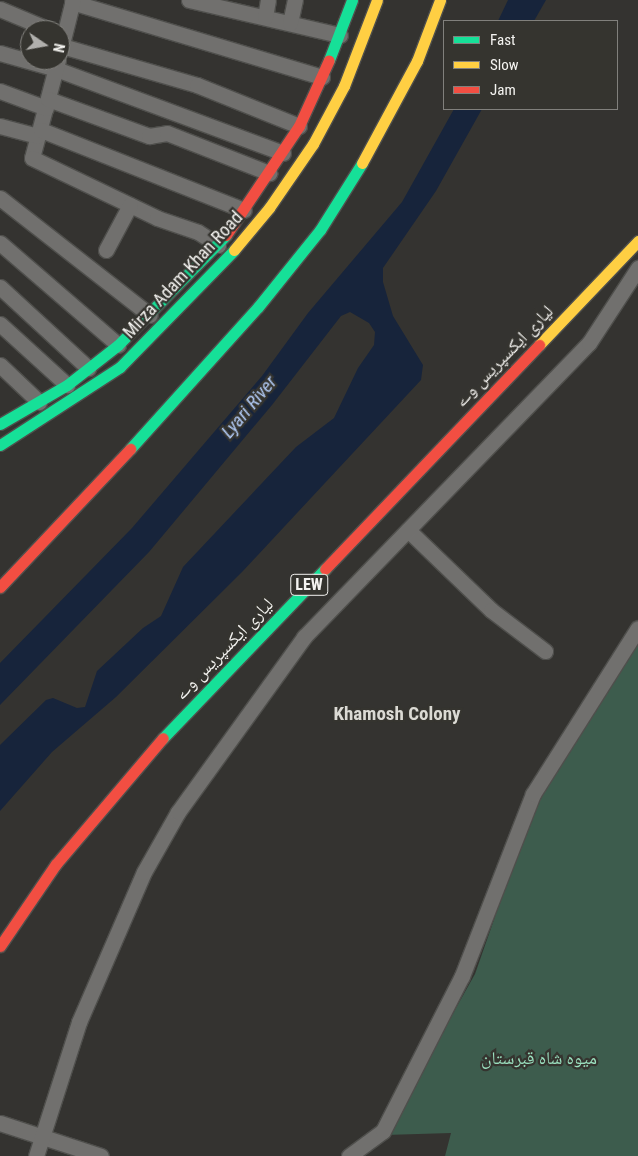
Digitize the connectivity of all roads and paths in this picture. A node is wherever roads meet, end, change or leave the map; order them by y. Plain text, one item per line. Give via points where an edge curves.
1 (189, 0) edge
2 (268, 0) edge
3 (295, 0) edge
4 (352, 0) edge
5 (377, 0) edge
6 (440, 0) edge
7 (73, 1) edge
8 (213, 2) edge
9 (238, 5) edge
10 (0, 9) edge
11 (265, 17) junction
12 (67, 20) edge
13 (20, 22) edge
14 (290, 23) junction
15 (340, 35) junction
16 (70, 50) edge
17 (20, 51) edge
18 (70, 52) edge
19 (0, 53) edge
20 (54, 70) edge
21 (322, 77) junction
22 (0, 91) edge
23 (47, 104) junction
24 (0, 126) edge
25 (299, 126) junction
26 (39, 133) junction
27 (283, 153) junction
28 (269, 173) junction
29 (0, 198) edge
30 (130, 206) junction
31 (244, 210) junction
32 (638, 241) edge
33 (0, 243) edge
34 (218, 245) junction
35 (106, 250) dead end
36 (638, 268) edge
37 (0, 287) edge
38 (150, 315) junction
39 (0, 324) edge
40 (118, 345) junction
41 (0, 365) edge
42 (88, 368) junction
43 (67, 385) junction
44 (39, 402) junction
45 (0, 424) edge
46 (0, 446) edge
47 (408, 530) junction
48 (0, 587) edge
49 (638, 628) edge
50 (545, 651) dead end
51 (0, 946) edge
52 (0, 1123) edge
53 (41, 1136) junction
54 (36, 1156) edge
55 (101, 1156) edge
56 (349, 1156) edge

1 - 8 street
2 - 11 street
3 - 14 street
4 - 15 main road, Mirza Adam Khan Road
5 - 46 main road, Mirza Adam Khan Road via 348,78 313,144 269,208 225,262 120,367
6 - 48 main road via 417,61 396,104 320,230 258,307
7 - 12 street
7 - 21 street
8 - 9 street
9 - 11 street
10 - 13 street
11 - 14 street
14 - 15 street
15 - 21 main road, Mirza Adam Khan Road
16 - 25 street via 197,85
17 - 19 street
18 - 27 street
20 - 23 street
21 - 25 main road, Mirza Adam Khan Road
22 - 23 street
23 - 26 street
23 - 28 street via 149,136 167,133
24 - 26 street
25 - 27 main road, Mirza Adam Khan Road
26 - 30 street via 32,158
26 - 31 street
27 - 28 main road, Mirza Adam Khan Road
28 - 31 main road, Mirza Adam Khan Road
29 - 38 street
30 - 34 street via 198,232
30 - 35 street
31 - 34 main road, Mirza Adam Khan Road
32 - 51 main road, لیاری ایکسپریس وے / LEW via 139,763 56,864
33 - 40 street
34 - 38 main road, Mirza Adam Khan Road
36 - 47 street via 589,344
37 - 42 street
38 - 40 main road, Mirza Adam Khan Road
39 - 43 street
40 - 42 main road, Mirza Adam Khan Road
41 - 44 street
42 - 43 main road, Mirza Adam Khan Road
43 - 44 main road, Mirza Adam Khan Road
44 - 45 main road, Mirza Adam Khan Road
47 - 50 street via 491,610
47 - 53 street via 304,637 178,812 144,872 78,1022
49 - 56 street via 533,794 462,976 382,1131
52 - 53 street
53 - 54 street
53 - 55 street

